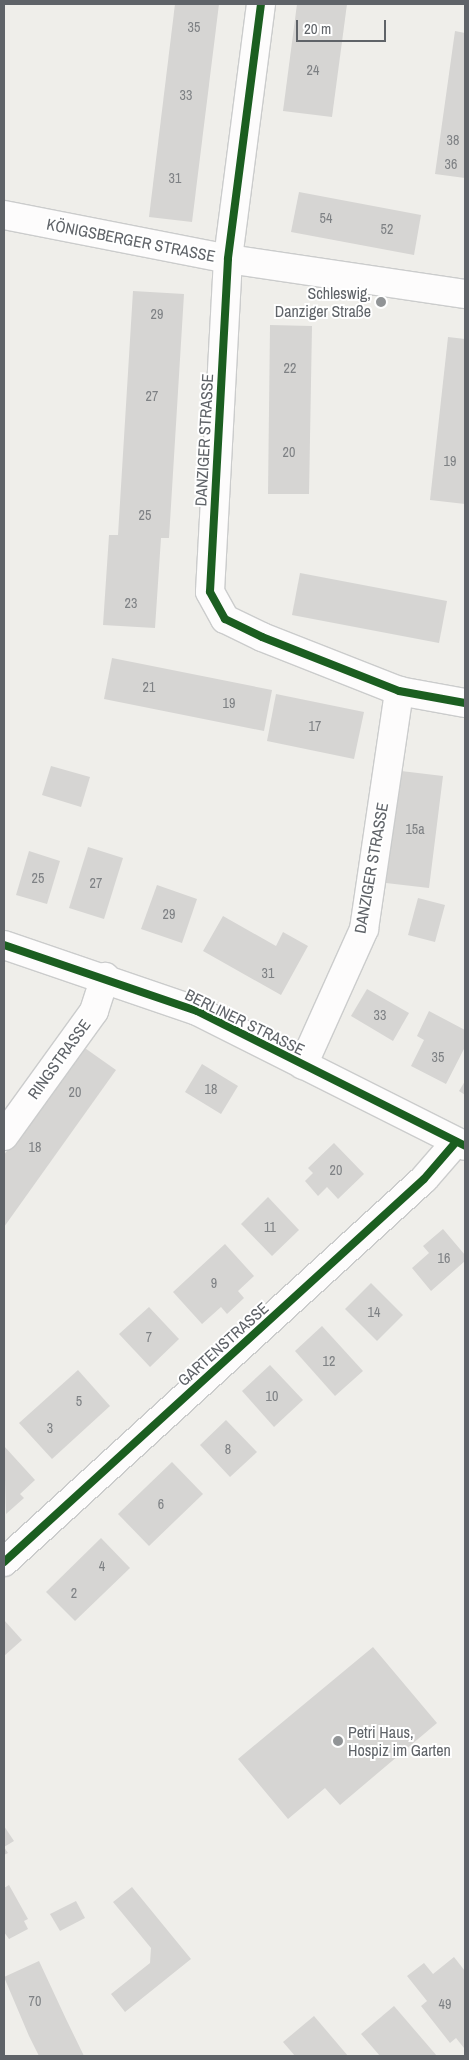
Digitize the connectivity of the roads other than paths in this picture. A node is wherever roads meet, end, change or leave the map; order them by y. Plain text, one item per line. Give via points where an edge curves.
1 (261, 4) edge
2 (4, 215) edge
3 (228, 259) junction
4 (465, 294) edge
5 (399, 691) junction
6 (465, 703) edge
7 (4, 945) edge
8 (105, 977) junction
9 (304, 1065) junction
10 (4, 1136) edge
11 (461, 1144) edge
12 (4, 1562) edge

1 - 3 street, DANZIGER STRASSE
2 - 3 street, KÖNIGSBERGER STRASSE
3 - 4 street, KÖNIGSBERGER STRASSE
3 - 5 street, DANZIGER STRASSE via 210,592 225,619
5 - 6 street, DANZIGER STRASSE
5 - 9 street, DANZIGER STRASSE via 364,929
7 - 8 street, BERLINER STRASSE
8 - 9 street, BERLINER STRASSE via 197,1011
8 - 10 street, RINGSTRASSE via 94,1011
9 - 11 street, BERLINER STRASSE
11 - 12 street, GARTENSTRASSE

